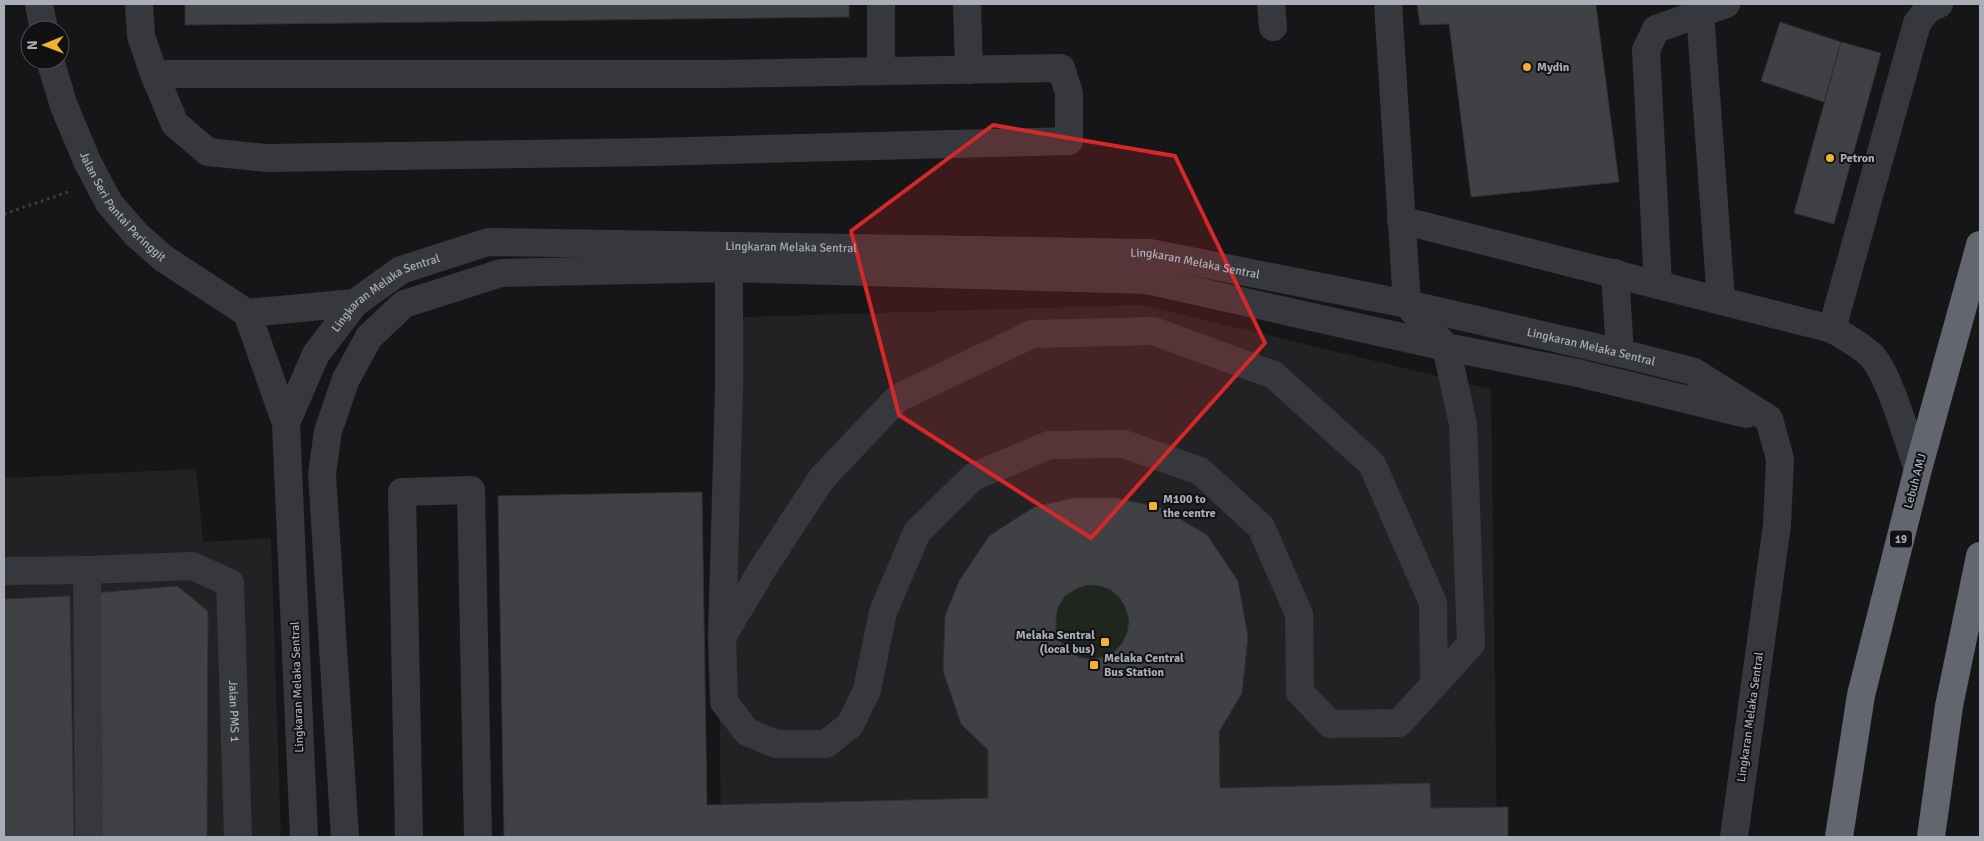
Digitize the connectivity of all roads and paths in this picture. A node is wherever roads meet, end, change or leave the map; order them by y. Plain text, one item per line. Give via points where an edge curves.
1 (40, 4) edge
2 (139, 4) edge
3 (881, 4) edge
4 (967, 4) edge
5 (1388, 4) edge
6 (1726, 4) edge
7 (1939, 4) edge
8 (1700, 12) junction
9 (42, 20) edge
10 (53, 70) edge
11 (969, 70) junction
12 (881, 71) junction
13 (154, 74) junction
14 (98, 182) junction
15 (4, 214) edge
16 (1401, 220) junction
17 (1980, 246) edge
18 (729, 268) junction
19 (1615, 273) junction
20 (1658, 284) junction
21 (1721, 300) junction
22 (355, 303) junction
23 (1407, 304) junction
24 (247, 313) junction
25 (1832, 330) junction
26 (1446, 346) junction
27 (1620, 353) junction
28 (1770, 419) junction
29 (286, 424) junction
30 (1918, 469) junction
31 (1980, 556) edge
32 (87, 570) junction
33 (4, 571) edge
34 (722, 636) junction
35 (1434, 685) junction
36 (89, 837) edge
37 (238, 837) edge
38 (304, 837) edge
39 (345, 837) edge
40 (409, 837) edge
41 (478, 837) edge
42 (1734, 837) edge
43 (1839, 837) edge
44 (1931, 837) edge

1 - 9 street
2 - 13 street via 142,36
3 - 12 street
4 - 11 street
5 - 16 street
6 - 8 street
7 - 25 street via 1928,9 1917,23
8 - 20 street via 1656,30 1646,50
8 - 21 street
10 - 14 street, Jalan Seri Pantai Peringgit via 64,106
11 - 12 street
11 - 13 street via 1061,68 1069,93 1069,141 266,158 208,152 175,124
12 - 13 street
14 - 15 path
14 - 24 street, Jalan Seri Pantai Peringgit via 109,203 163,258
16 - 19 street
16 - 23 street
17 - 30 highway, Lebuh AMJ / 19
18 - 26 street, Lingkaran Melaka Sentral via 1147,280
18 - 34 street
18 - 39 street, Lingkaran Melaka Sentral via 501,273 404,304 369,338 346,379 328,431 322,474
19 - 20 street
19 - 27 street
20 - 21 street
21 - 25 street
22 - 23 street, Lingkaran Melaka Sentral via 401,270 488,242 1150,253
22 - 24 street
22 - 29 street, Lingkaran Melaka Sentral via 316,354
23 - 26 street
23 - 27 street, Lingkaran Melaka Sentral
24 - 29 street
25 - 30 street via 1856,342 1872,357 1884,376
26 - 28 street, Lingkaran Melaka Sentral via 1578,373
26 - 35 street via 1463,424 1470,644
27 - 28 street, Lingkaran Melaka Sentral via 1692,371
28 - 42 street, Lingkaran Melaka Sentral via 1780,459 1778,525
29 - 38 street, Lingkaran Melaka Sentral
30 - 43 highway, Lebuh AMJ / 19 via 1861,696
31 - 44 highway via 1949,706
32 - 33 street
32 - 36 street
32 - 37 street, Jalan PMS 1 via 192,566 230,583
34 - 35 street via 822,478 898,398 1032,334 1153,331 1274,375 1372,464 1433,604
34 - 35 street via 724,702 747,732 776,744 826,744 850,725 867,690 883,612 917,532 973,478 990,470 1049,445 1124,444 1200,472 1261,527 1299,614 1300,692 1330,724 1399,723
40 - 41 street via 402,492 471,490

